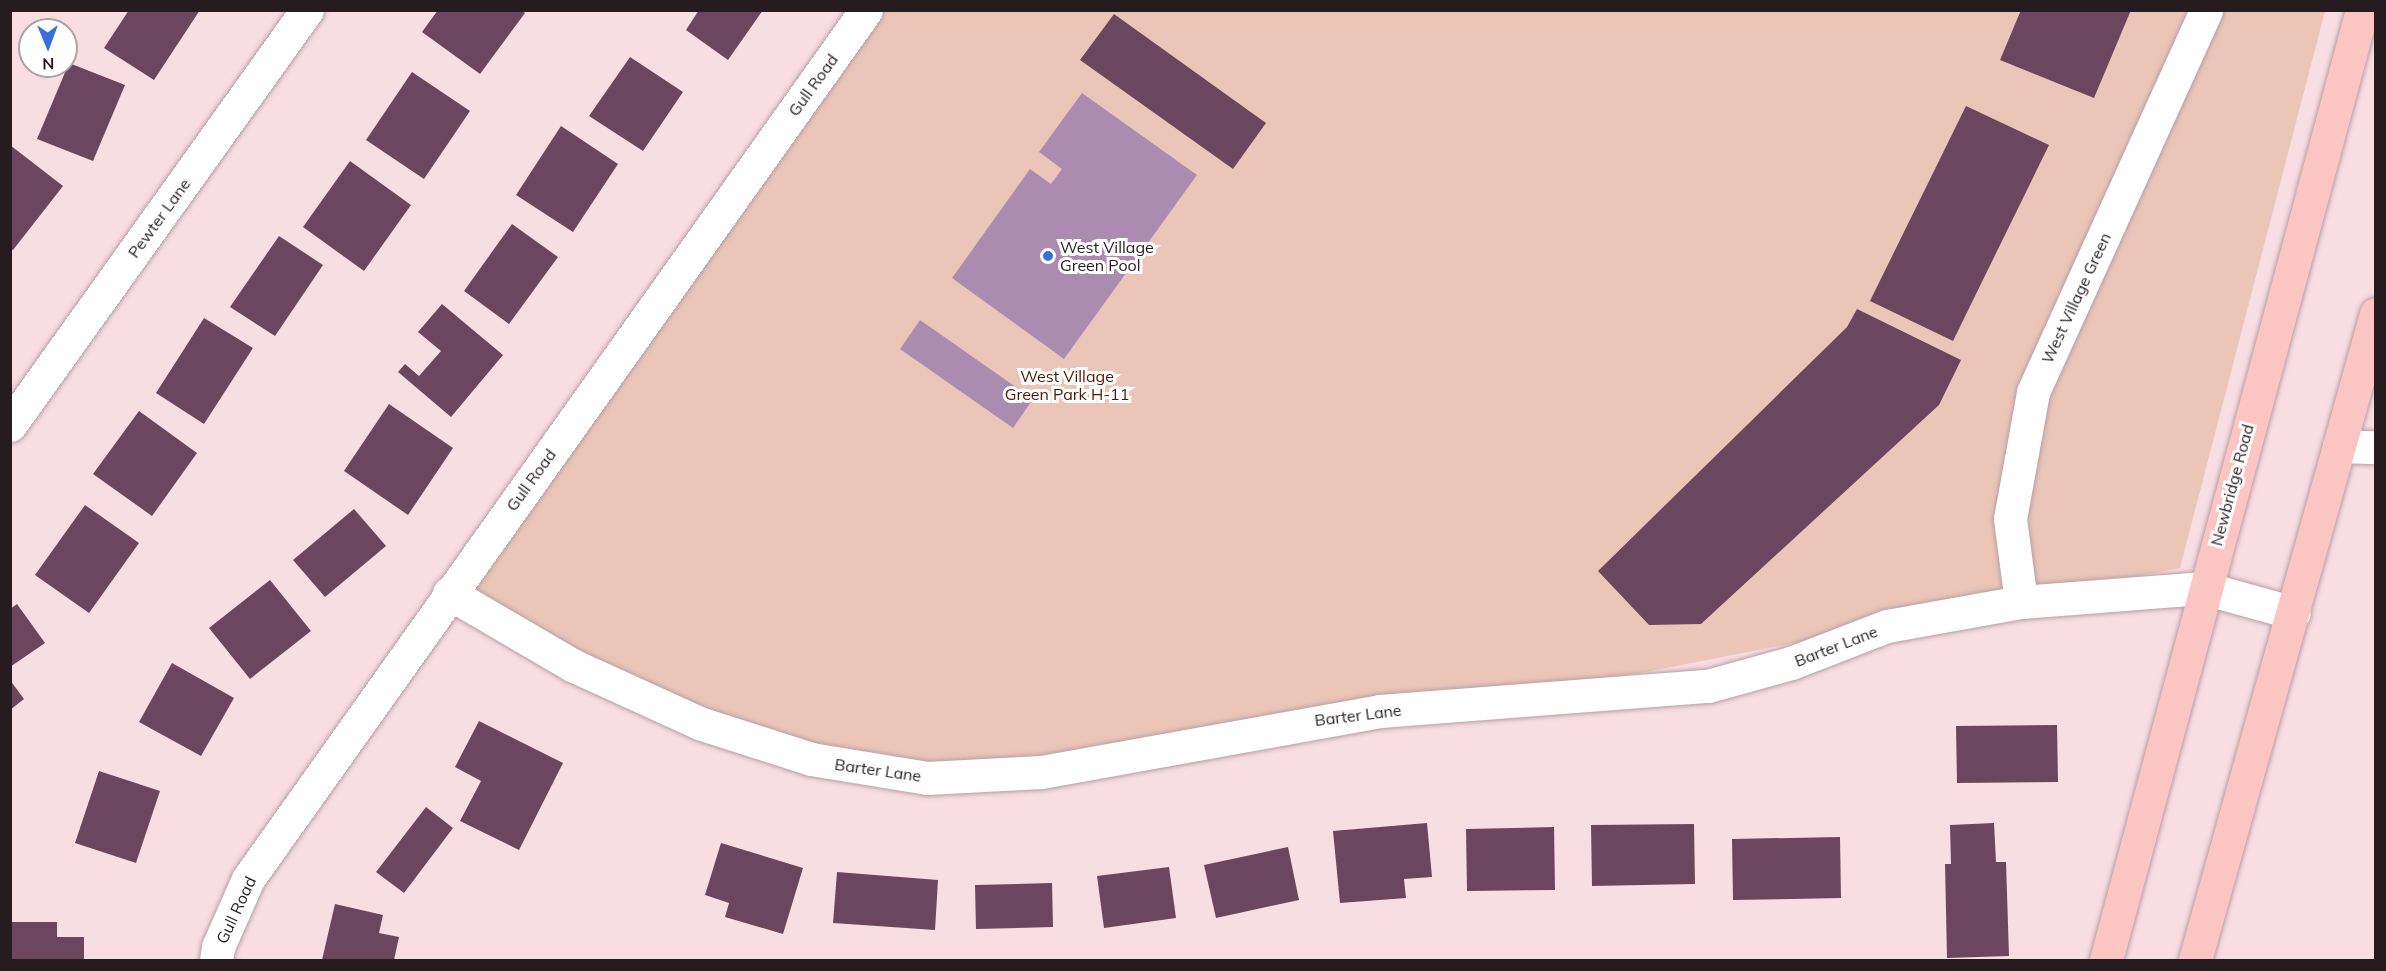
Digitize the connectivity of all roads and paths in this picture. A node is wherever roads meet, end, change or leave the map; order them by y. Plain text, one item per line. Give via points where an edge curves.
1 (307, 10) edge
2 (866, 10) edge
3 (2206, 10) edge
4 (2362, 10) edge
5 (2376, 315) edge
6 (10, 425) edge
7 (2340, 447) junction
8 (2376, 447) edge
9 (2204, 588) junction
10 (449, 593) junction
11 (2021, 602) junction
12 (2294, 613) junction
13 (216, 960) edge
14 (2106, 960) edge
15 (2194, 960) edge

1 - 6 street, Pewter Lane
2 - 10 street, Gull Road
3 - 11 street, West Village Green via 2032,392 2010,519
4 - 9 main road, Newbridge Road
5 - 7 main road
7 - 8 street
7 - 12 main road
9 - 11 street, Barter Lane
9 - 12 street, Barter Lane
9 - 14 main road, Newbridge Road
10 - 11 street, Barter Lane via 572,665 699,723 811,759 927,777 1041,772 1380,711 1708,686 1791,663 1887,626
10 - 13 street, Gull Road via 248,879
12 - 15 main road

